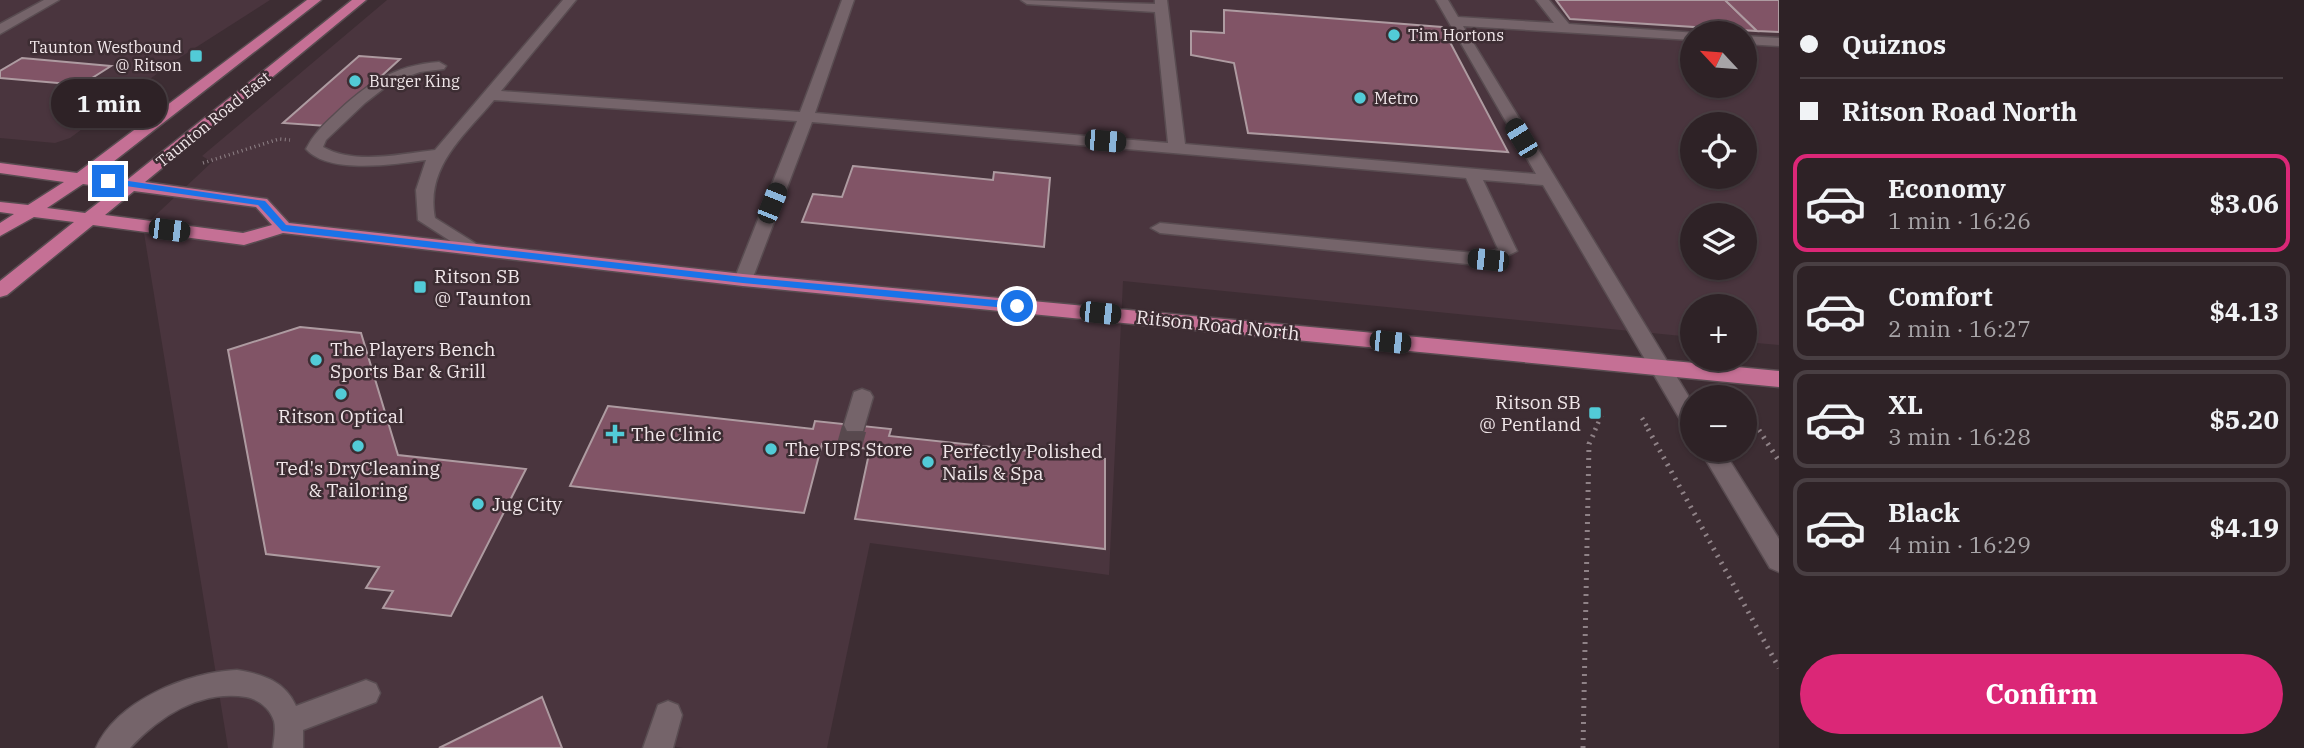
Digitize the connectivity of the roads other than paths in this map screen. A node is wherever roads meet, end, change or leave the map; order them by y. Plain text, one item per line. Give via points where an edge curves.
1 (53, 0) edge
2 (315, 0) edge
3 (360, 0) edge
4 (570, 0) edge
5 (848, 0) edge
6 (1027, 0) edge
7 (1442, 0) edge
8 (1542, 0) edge
9 (1162, 4) edge
10 (1453, 21) junction
11 (1565, 28) junction
12 (0, 30) edge
13 (1680, 35) edge
14 (1757, 41) edge
15 (1779, 42) edge
16 (439, 66) dead end
17 (490, 95) junction
18 (806, 117) junction
19 (1178, 147) junction
20 (437, 158) junction
21 (0, 167) edge
22 (1472, 174) junction
23 (83, 177) junction
24 (1546, 180) junction
25 (133, 184) junction
26 (0, 207) edge
27 (31, 211) junction
28 (90, 220) junction
29 (282, 228) junction
30 (1160, 228) dead end
31 (0, 231) edge
32 (469, 247) junction
33 (743, 280) junction
34 (0, 291) edge
35 (1661, 368) junction
36 (1779, 379) edge
37 (862, 397) dead end
38 (1680, 400) edge
39 (851, 441) tunnel mouth
40 (1718, 462) edge
41 (1779, 561) edge
42 (366, 693) dead end
43 (668, 715) dead end
44 (288, 735) edge
45 (111, 748) edge
46 (658, 748) edge

1 - 12 street
2 - 23 main road, Taunton Road East
3 - 25 main road, Taunton Road East
4 - 17 street
5 - 18 street
6 - 9 street
7 - 10 street
8 - 11 street
9 - 19 street
10 - 11 street
10 - 24 street
11 - 13 street
14 - 15 street
16 - 20 street via 404,69 382,80 319,138 314,149 347,160
17 - 18 street
17 - 20 street
18 - 19 street
18 - 33 street
19 - 22 street
20 - 32 street via 424,178 427,220
21 - 23 main road
22 - 24 street
22 - 30 street via 1508,251 1488,260
23 - 25 main road
23 - 27 main road, Taunton Road East
24 - 35 street
25 - 28 main road, Taunton Road East
25 - 29 main road via 261,203
26 - 27 main road, Ritson Road North
27 - 28 main road, Ritson Road North
27 - 31 main road, Taunton Road East
28 - 29 main road, Ritson Road North via 244,239
28 - 34 main road, Taunton Road East
29 - 32 main road, Ritson Road North
32 - 33 main road, Ritson Road North
33 - 35 main road, Ritson Road North
35 - 36 main road, Ritson Road North
35 - 38 street
37 - 39 street
40 - 41 street
42 - 44 street
43 - 46 street
44 - 45 street via 280,702 256,685 227,682 169,700 130,727

